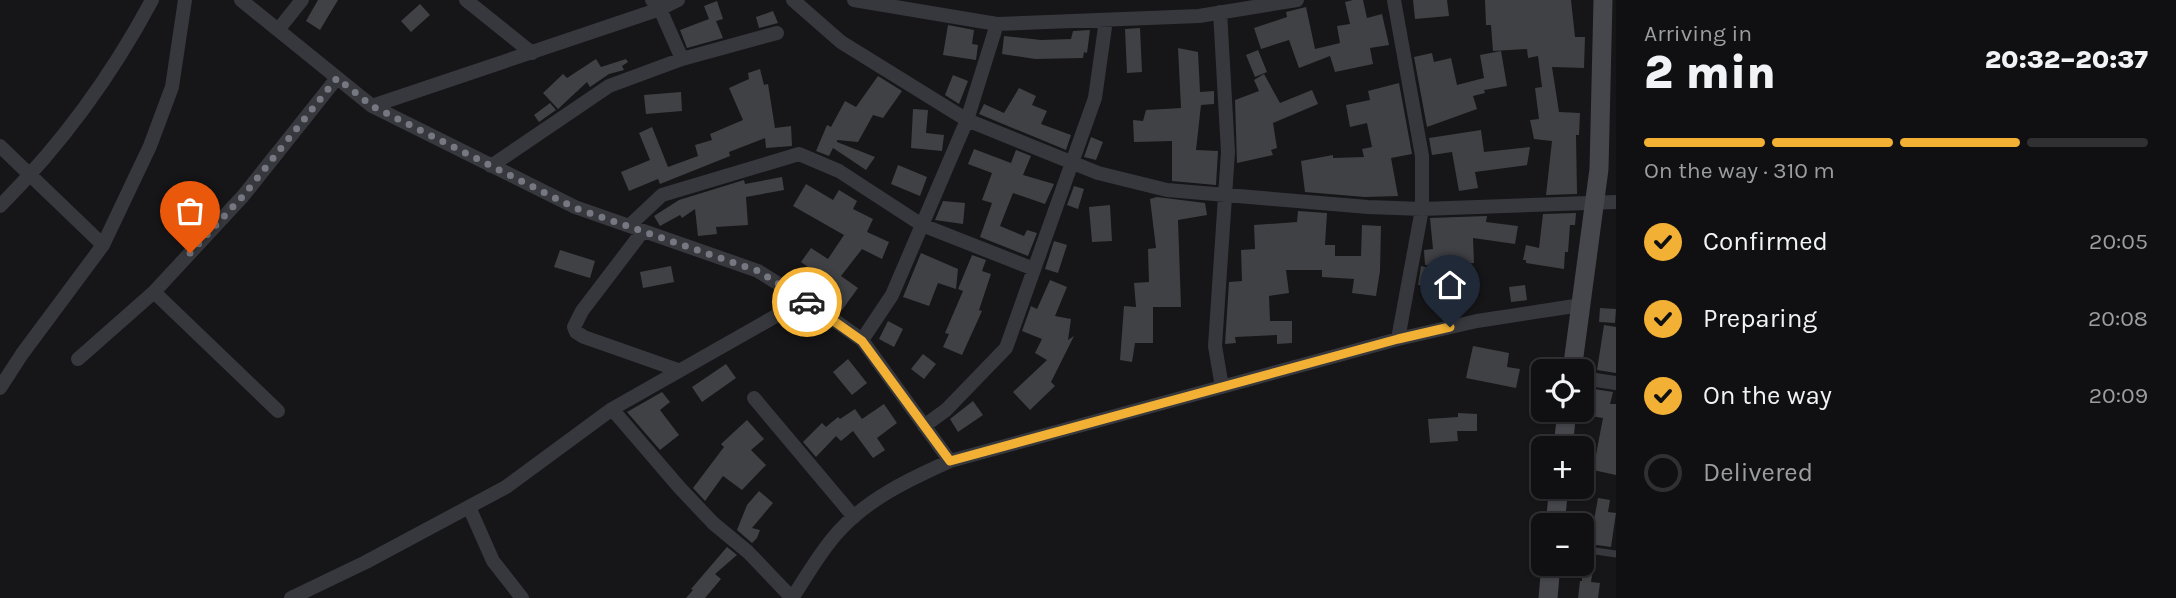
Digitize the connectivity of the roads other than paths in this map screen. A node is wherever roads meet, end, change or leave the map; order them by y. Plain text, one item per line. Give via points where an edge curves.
1 (152, 0) edge
2 (185, 0) edge
3 (241, 0) edge
4 (302, 0) edge
5 (466, 0) edge
6 (678, 0) edge
7 (793, 0) edge
8 (854, 0) edge
9 (1297, 0) edge
10 (1394, 0) edge
11 (1603, 0) edge
12 (656, 4) edge
13 (1220, 12) junction
14 (1106, 20) junction
15 (997, 24) junction
16 (278, 30) junction
17 (777, 33) dead end
18 (532, 53) junction
19 (682, 59) junction
20 (337, 78) junction
21 (372, 106) junction
22 (967, 120) junction
23 (0, 146) edge
24 (1071, 163) junction
25 (491, 166) junction
26 (31, 175) junction
27 (1224, 195) junction
28 (1595, 202) junction
29 (1616, 202) edge
30 (0, 206) edge
31 (1422, 209) junction
32 (922, 225) junction
33 (636, 229) junction
34 (103, 245) junction
35 (1034, 269) junction
36 (154, 292) junction
37 (804, 299) junction
38 (1581, 304) junction
39 (1398, 339) junction
40 (862, 341) junction
41 (78, 359) dead end
42 (1574, 359) edge
43 (678, 370) junction
44 (1594, 380) edge
45 (1616, 383) edge
46 (1222, 387) junction
47 (0, 388) edge
48 (754, 398) dead end
49 (612, 409) junction
50 (278, 411) dead end
51 (924, 426) junction
52 (950, 461) junction
53 (468, 507) junction
54 (854, 517) junction
55 (1594, 551) edge
56 (1616, 554) edge
57 (1550, 576) edge
58 (291, 598) edge
59 (522, 598) edge
60 (792, 598) edge
61 (1548, 598) edge

1 - 26 street via 106,79
2 - 34 street via 173,87
3 - 16 street
4 - 16 street
5 - 18 street
6 - 12 street
7 - 22 street via 841,42
8 - 15 street
9 - 13 street
10 - 31 street via 1422,156
11 - 28 main road
12 - 18 street
12 - 19 street
13 - 14 street
13 - 27 street via 1228,152
14 - 15 street
14 - 24 street via 1095,99
15 - 22 street
16 - 20 street
17 - 19 street
18 - 21 street
19 - 25 street via 609,86
20 - 21 street
20 - 36 street via 243,196
21 - 25 street
22 - 24 street
22 - 32 street
23 - 26 street
24 - 27 street via 1167,190
24 - 35 street
25 - 33 street via 575,208
26 - 30 street
26 - 34 street
27 - 31 street
27 - 46 street via 1215,346
28 - 29 street
28 - 31 street
28 - 38 main road
31 - 39 street
32 - 33 street via 839,171 799,154 662,195
32 - 35 street
32 - 40 street via 892,295
33 - 37 street via 758,271
33 - 43 street via 574,327 583,337
34 - 47 street
35 - 51 street via 1006,348 946,410
36 - 41 street
36 - 50 street
37 - 40 street
37 - 43 street
38 - 39 street
38 - 42 main road
39 - 46 street
40 - 51 street
43 - 49 street
44 - 45 street
46 - 52 street
48 - 54 street
49 - 53 street via 506,487
49 - 60 street via 687,496
51 - 52 street
52 - 54 street via 901,483
53 - 58 street
53 - 59 street via 493,561
54 - 60 street via 838,532
55 - 56 lane
57 - 61 main road

